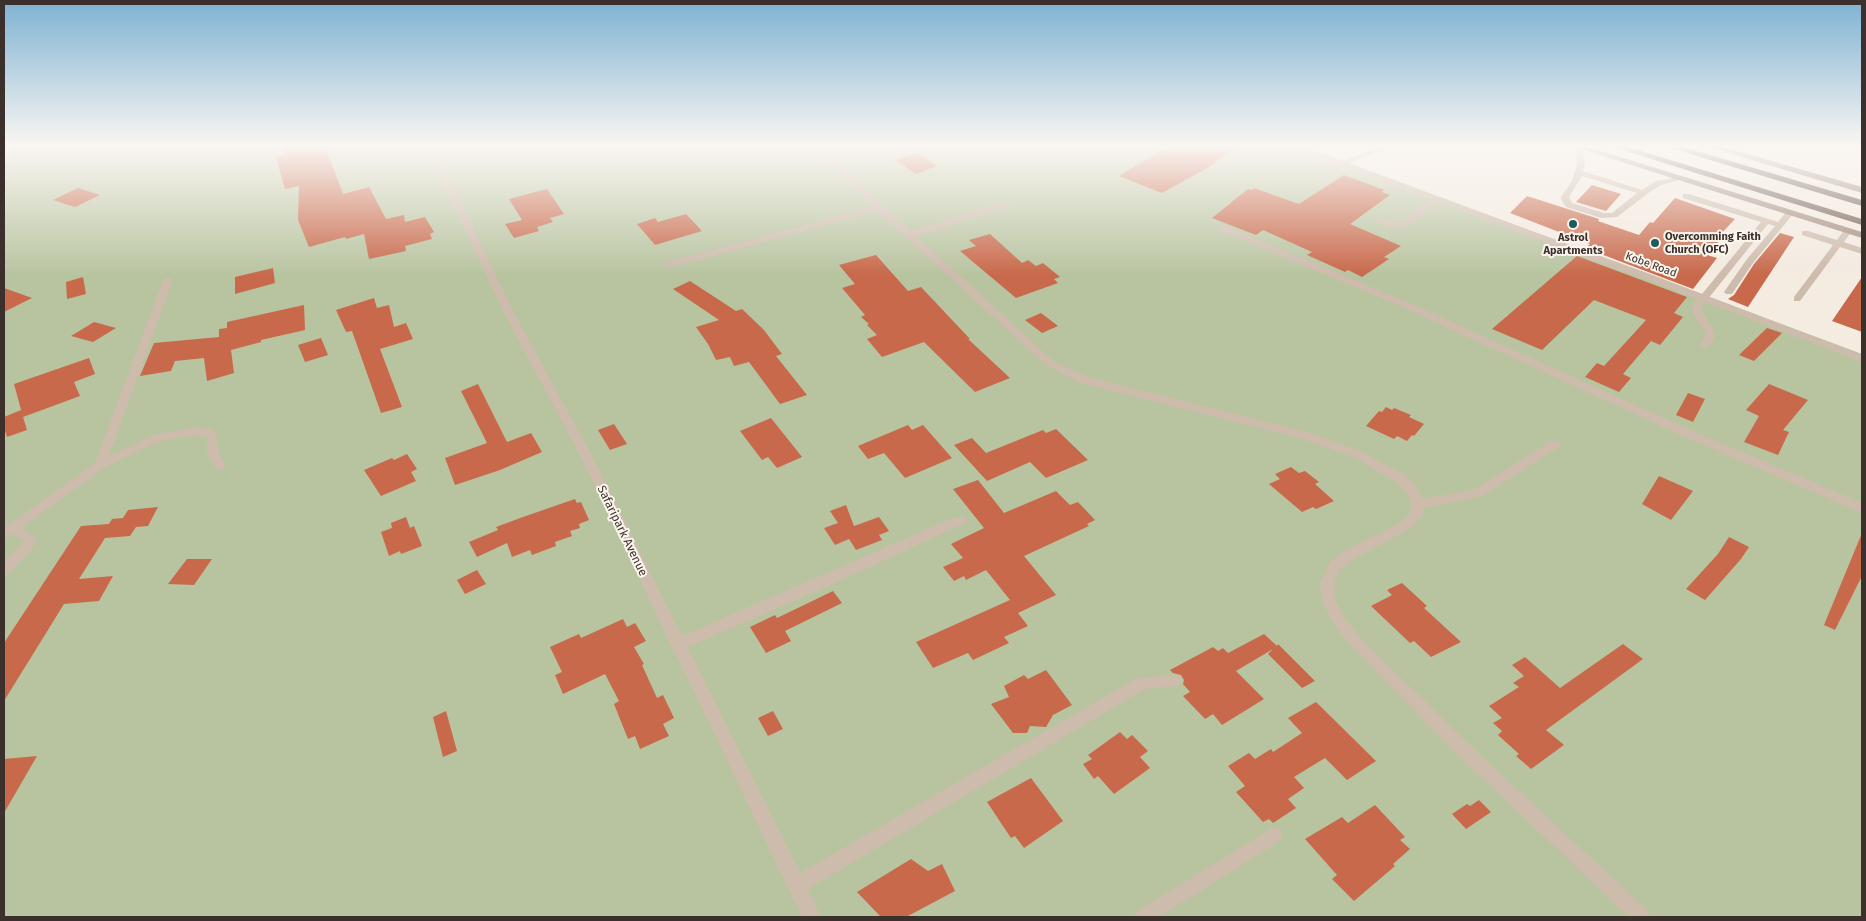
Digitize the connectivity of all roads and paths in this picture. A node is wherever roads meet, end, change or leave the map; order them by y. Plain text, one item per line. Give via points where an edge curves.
1 (450, 189) edge
2 (859, 189) edge
3 (1406, 189) edge
4 (1570, 189) edge
5 (1631, 189) edge
6 (1647, 189) edge
7 (1712, 189) edge
8 (1754, 189) edge
9 (1814, 189) edge
10 (1641, 192) junction
11 (1686, 196) dead end
12 (1436, 200) junction
13 (1009, 203) dead end
14 (1862, 203) edge
15 (878, 208) junction
16 (1790, 213) junction
17 (1377, 221) dead end
18 (1766, 221) junction
19 (1862, 222) edge
20 (1780, 225) junction
21 (1222, 228) dead end
22 (1848, 231) junction
23 (1805, 233) dead end
24 (908, 234) junction
25 (1862, 235) edge
26 (1839, 244) junction
27 (1862, 251) edge
28 (668, 265) dead end
29 (168, 280) dead end
30 (1729, 292) dead end
31 (1705, 299) junction
32 (1797, 299) dead end
33 (1705, 345) dead end
34 (1862, 359) edge
35 (1555, 444) dead end
36 (100, 465) junction
37 (220, 466) dead end
38 (1418, 504) junction
39 (1862, 508) edge
40 (960, 520) dead end
41 (8, 531) edge
42 (4, 571) edge
43 (677, 645) junction
44 (1174, 681) dead end
45 (1274, 835) dead end
46 (797, 886) junction
47 (812, 917) edge
48 (1143, 917) edge
49 (1642, 917) edge

1 - 43 street, Safaripark Avenue via 497,289 590,463
2 - 15 street
3 - 12 street, Kobe Road
4 - 10 lane via 1565,196 1570,205 1604,216 1614,215
5 - 10 lane
6 - 10 lane
7 - 16 main road
8 - 19 highway
9 - 14 highway
11 - 18 lane
12 - 17 lane via 1403,225
12 - 31 street, Kobe Road
13 - 24 street
15 - 24 street
15 - 28 street
16 - 20 lane
16 - 22 main road
18 - 20 lane
18 - 31 lane
20 - 30 lane
21 - 39 street via 1404,304 1682,431
22 - 25 main road
22 - 26 lane
23 - 26 lane
24 - 38 street via 1051,364 1085,380 1307,436 1359,455 1403,480 1414,492
26 - 27 lane
26 - 32 lane
29 - 36 lane
31 - 33 lane via 1697,311 1711,334
31 - 34 street, Kobe Road
35 - 38 street via 1478,494
36 - 37 lane via 143,443 197,431 208,432 212,436 213,453
36 - 41 lane
38 - 49 street via 1415,516 1408,524 1335,566 1327,583 1329,602 1341,624 1359,645 1468,754
40 - 43 street
41 - 42 lane via 31,540 26,550
43 - 46 street, Safaripark Avenue
44 - 46 street via 1142,683
45 - 48 street
46 - 47 street, Safaripark Avenue

